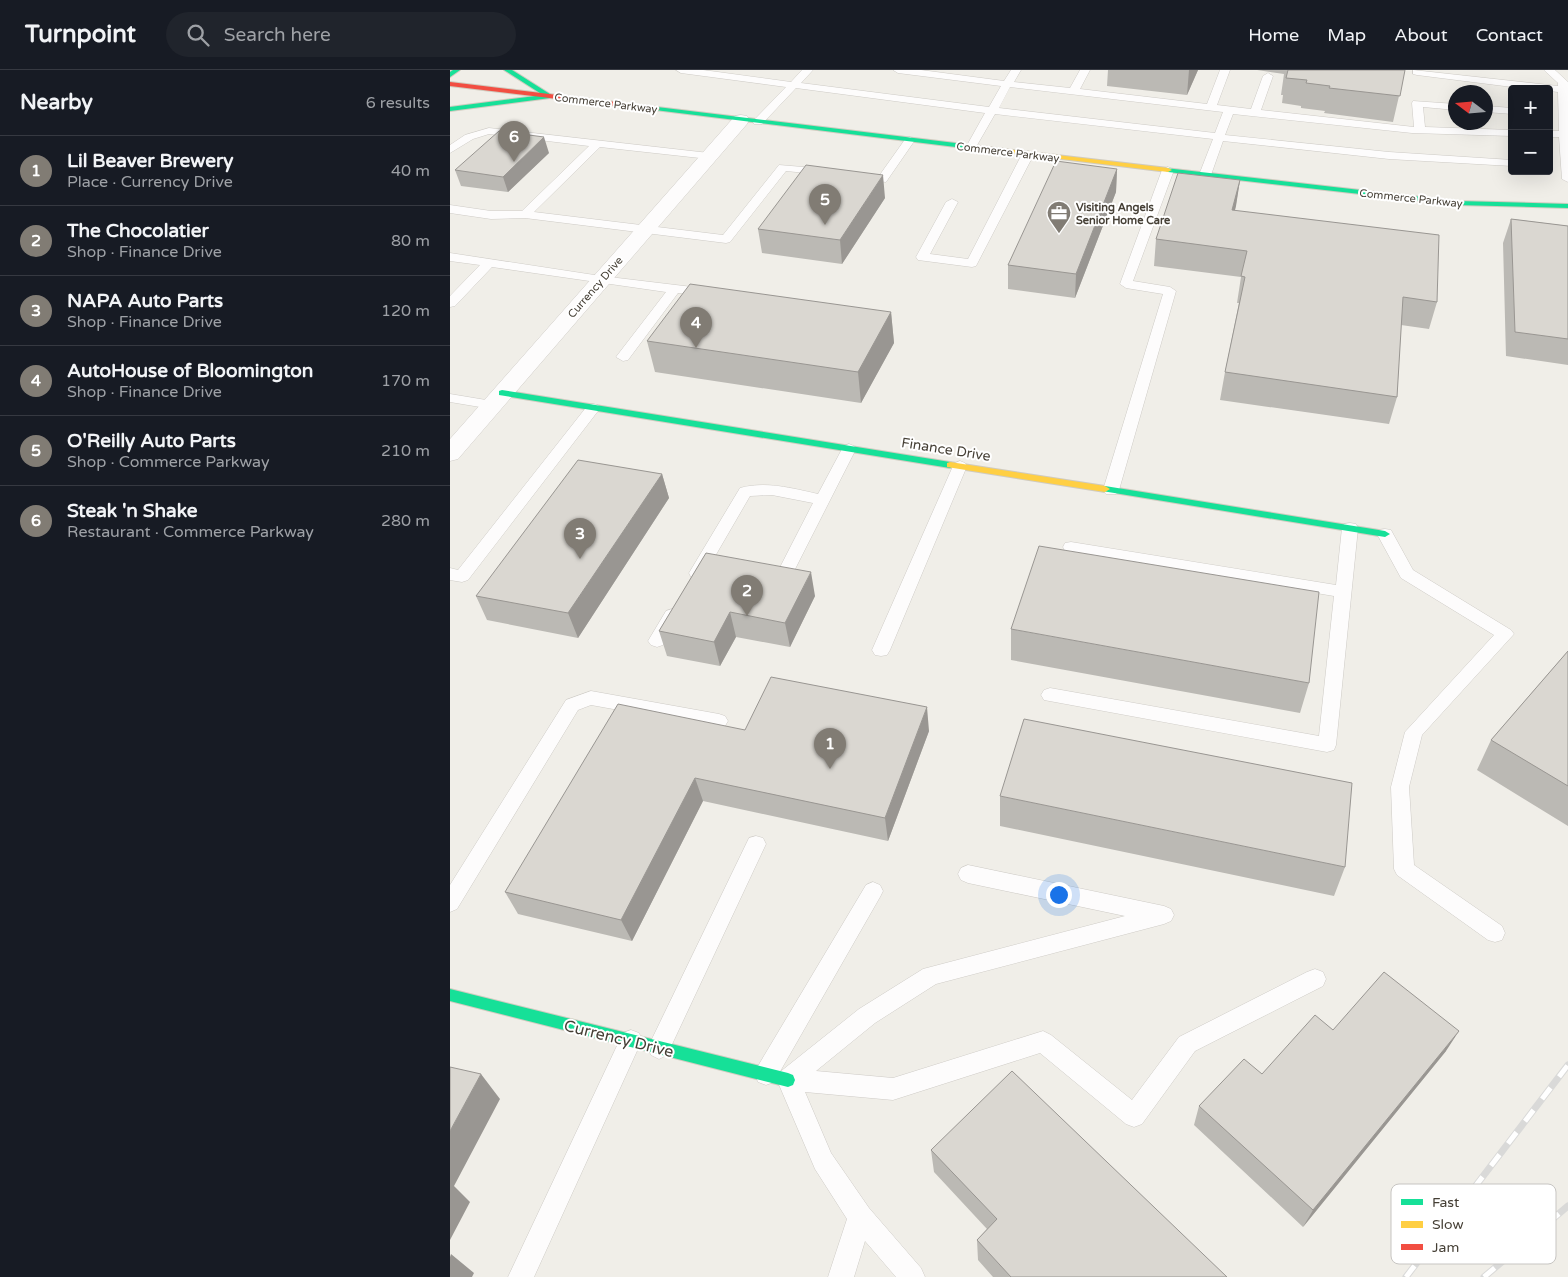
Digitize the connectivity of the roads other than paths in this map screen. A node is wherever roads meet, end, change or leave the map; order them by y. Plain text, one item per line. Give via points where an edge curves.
1 (456, 70) edge
2 (507, 70) edge
3 (681, 70) edge
4 (808, 70) edge
5 (898, 70) edge
6 (1016, 70) edge
7 (1085, 70) edge
8 (1225, 70) edge
9 (1418, 70) edge
10 (1549, 70) edge
11 (450, 75) edge
12 (1268, 76) dead end
13 (450, 84) edge
14 (1007, 84) junction
15 (793, 85) junction
16 (1564, 90) junction
17 (1073, 92) junction
18 (550, 96) junction
19 (1448, 106) edge
20 (1210, 107) junction
21 (450, 109) edge
22 (1229, 110) junction
23 (1493, 110) edge
24 (992, 111) junction
25 (1508, 111) edge
26 (1255, 112) junction
27 (1553, 114) edge
28 (1564, 115) junction
29 (749, 121) junction
30 (1420, 130) junction
31 (1508, 133) edge
32 (1553, 134) edge
33 (1564, 134) junction
34 (1219, 137) junction
35 (910, 140) junction
36 (598, 143) junction
37 (972, 147) junction
38 (450, 150) edge
39 (1028, 154) junction
40 (709, 156) junction
41 (1508, 164) edge
42 (1168, 170) junction
43 (1205, 175) junction
44 (1568, 180) edge
45 (952, 202) dead end
46 (1568, 206) edge
47 (450, 209) edge
48 (524, 214) junction
49 (645, 229) junction
50 (450, 257) edge
51 (489, 263) junction
52 (601, 280) junction
53 (676, 288) junction
54 (725, 295) edge
55 (450, 303) edge
56 (623, 357) dead end
57 (450, 398) edge
58 (497, 399) junction
59 (593, 408) junction
60 (849, 449) junction
61 (450, 454) edge
62 (960, 466) junction
63 (1111, 490) junction
64 (822, 500) junction
65 (1350, 528) junction
66 (1386, 534) joint
67 (1071, 547) dead end
68 (450, 574) edge
69 (783, 577) edge
70 (691, 583) edge
71 (1343, 592) junction
72 (682, 600) edge
73 (657, 641) dead end
74 (881, 650) dead end
75 (1050, 695) dead end
76 (719, 721) dead end
77 (756, 844) dead end
78 (968, 874) dead end
79 (873, 891) dead end
80 (450, 903) edge
81 (1495, 933) dead end
82 (1315, 979) dead end
83 (450, 995) edge
84 (631, 1040) junction
85 (659, 1048) junction
86 (777, 1077) junction
87 (860, 1217) junction
88 (521, 1277) edge
89 (840, 1277) edge
90 (912, 1277) edge

1 - 11 main road
2 - 18 main road
3 - 15 lane
4 - 15 lane
5 - 14 lane
6 - 14 lane
7 - 17 lane
8 - 20 lane
9 - 16 lane
10 - 16 lane via 1563,82
12 - 26 lane
13 - 18 main road, Commerce Parkway
14 - 17 lane
14 - 24 lane
15 - 24 lane
15 - 29 lane
16 - 28 lane
17 - 20 lane
18 - 21 main road
18 - 29 main road, Commerce Parkway
19 - 30 lane via 1417,104
20 - 22 lane
22 - 26 lane
22 - 34 lane
23 - 25 lane
24 - 34 lane
24 - 37 lane
26 - 30 lane
27 - 28 lane
28 - 33 lane
29 - 35 main road, Commerce Parkway
29 - 40 street, Currency Drive
30 - 31 lane
32 - 33 lane
33 - 44 lane via 1562,165
34 - 41 lane via 1387,156
34 - 43 lane
35 - 37 main road, Commerce Parkway
35 - 49 lane via 882,180 783,167 726,240
36 - 38 lane via 489,131 469,137
36 - 40 lane
36 - 48 lane
37 - 39 main road, Commerce Parkway
39 - 42 main road, Commerce Parkway
39 - 45 lane via 972,263 922,257
40 - 49 street, Currency Drive
42 - 43 main road, Commerce Parkway
42 - 63 lane via 1126,284 1170,291
43 - 46 main road, Commerce Parkway via 1457,203
47 - 48 lane via 491,215
48 - 49 lane
49 - 52 street, Currency Drive
50 - 51 lane
51 - 52 lane
51 - 55 lane
52 - 53 lane
52 - 58 street, Currency Drive
53 - 54 lane
53 - 56 lane
57 - 58 lane
58 - 59 main road, Finance Drive
58 - 61 street, Currency Drive
59 - 60 main road, Finance Drive
59 - 68 lane via 462,576
60 - 62 main road, Finance Drive
60 - 64 lane
62 - 63 main road, Finance Drive
62 - 74 lane
63 - 65 main road, Finance Drive
64 - 69 lane
64 - 70 lane via 762,490 745,492
65 - 66 main road, Finance Drive
65 - 71 lane
66 - 81 lane via 1407,574 1505,634 1414,732 1400,786 1404,869
67 - 71 lane
71 - 75 lane via 1327,745
72 - 73 lane
76 - 80 lane via 591,698 572,705
77 - 85 lane
78 - 86 lane via 1164,915 931,976
79 - 86 lane
82 - 86 lane via 1187,1044 1134,1116 1043,1042 892,1089
83 - 84 main road, Currency Drive
84 - 85 main road, Currency Drive
84 - 88 lane
85 - 86 main road, Currency Drive
86 - 87 lane via 823,1161
87 - 89 lane
87 - 90 lane

